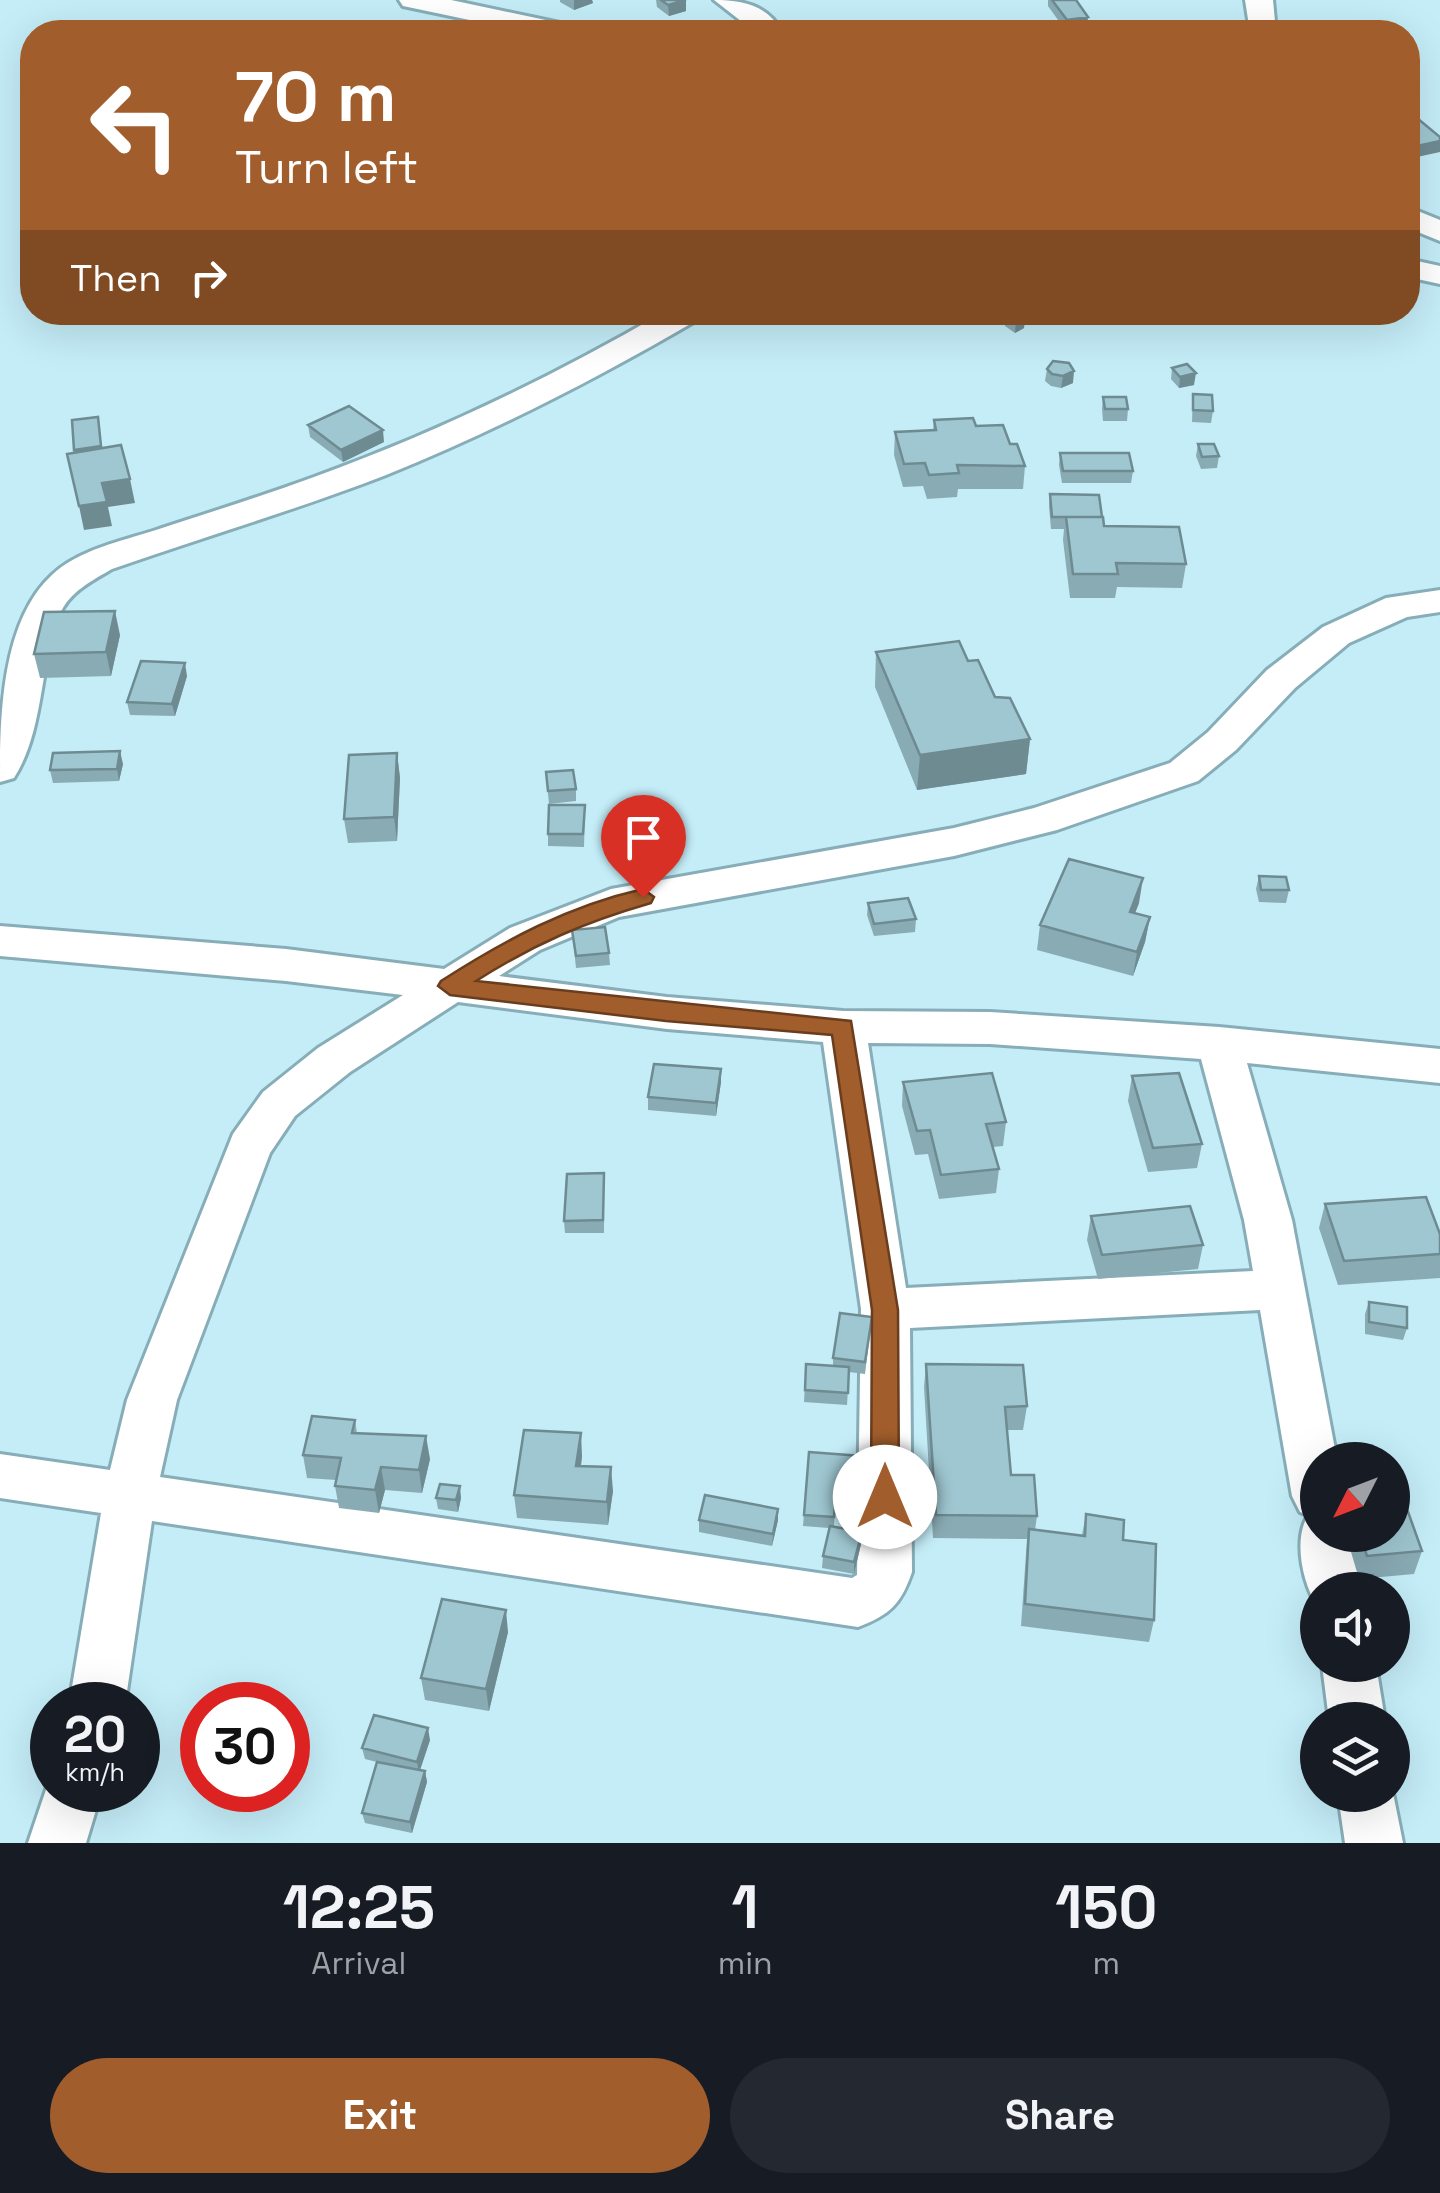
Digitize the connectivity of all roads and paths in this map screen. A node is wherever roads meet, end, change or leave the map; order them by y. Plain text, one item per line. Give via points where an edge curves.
1 (413, 0) edge
2 (728, 0) edge
3 (507, 20) edge
4 (756, 20) edge
5 (666, 325) edge
6 (1440, 602) edge
7 (0, 769) edge
8 (0, 941) edge
9 (450, 986) junction
10 (843, 1027) junction
11 (1218, 1044) junction
12 (1440, 1066) edge
13 (1278, 1288) junction
14 (885, 1310) junction
15 (1308, 1442) edge
16 (0, 1476) edge
17 (130, 1494) junction
18 (101, 1682) edge
19 (67, 1812) edge
20 (1370, 1812) edge
21 (58, 1843) edge
22 (1374, 1843) edge

1 - 3 street
2 - 4 street
5 - 7 street via 448,436 325,486 99,562 66,581 42,610
6 - 9 street via 1399,606 1336,634 1184,772 1044,820 954,842 611,904 525,939
8 - 9 street
9 - 10 street
9 - 17 street via 320,1071 280,1104 249,1147 152,1400
10 - 11 street via 990,1028
10 - 14 street
11 - 12 street
11 - 13 street via 1268,1220
13 - 14 street
13 - 15 street
14 - 17 street via 885,1572 879,1590 858,1604
16 - 17 street
17 - 18 street
19 - 21 street
20 - 22 street

